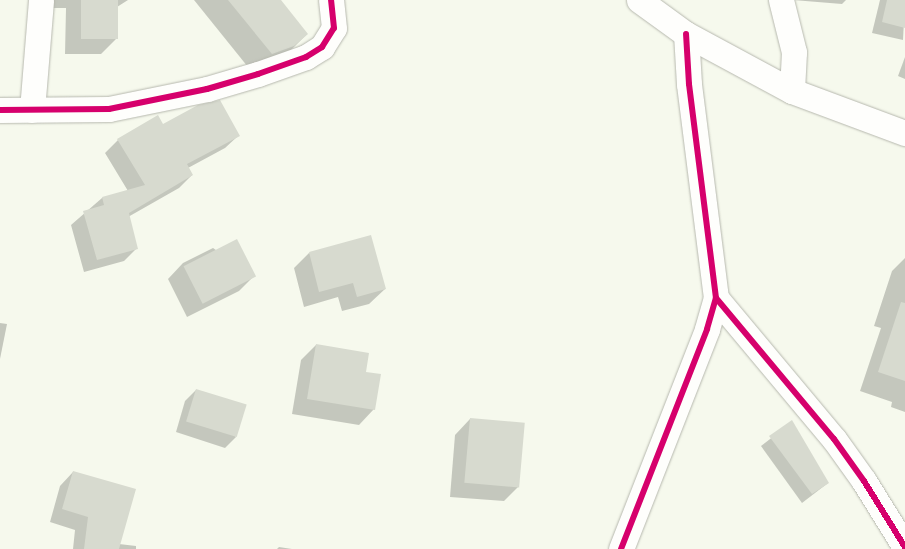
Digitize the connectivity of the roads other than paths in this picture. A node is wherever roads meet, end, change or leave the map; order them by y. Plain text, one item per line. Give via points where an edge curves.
1 (41, 0) edge
2 (331, 0) edge
3 (639, 0) edge
4 (781, 0) edge
5 (686, 34) junction
6 (792, 91) junction
7 (0, 110) edge
8 (32, 110) junction
9 (905, 134) edge
10 (716, 298) junction
11 (905, 548) edge
12 (621, 549) edge

1 - 8 street
2 - 8 street via 334,28 322,47 306,57 207,89 109,109
3 - 5 street
4 - 6 street via 794,52
5 - 6 street
5 - 10 street via 689,84
6 - 9 street
7 - 8 street
10 - 11 street via 834,439
10 - 12 street via 708,329

